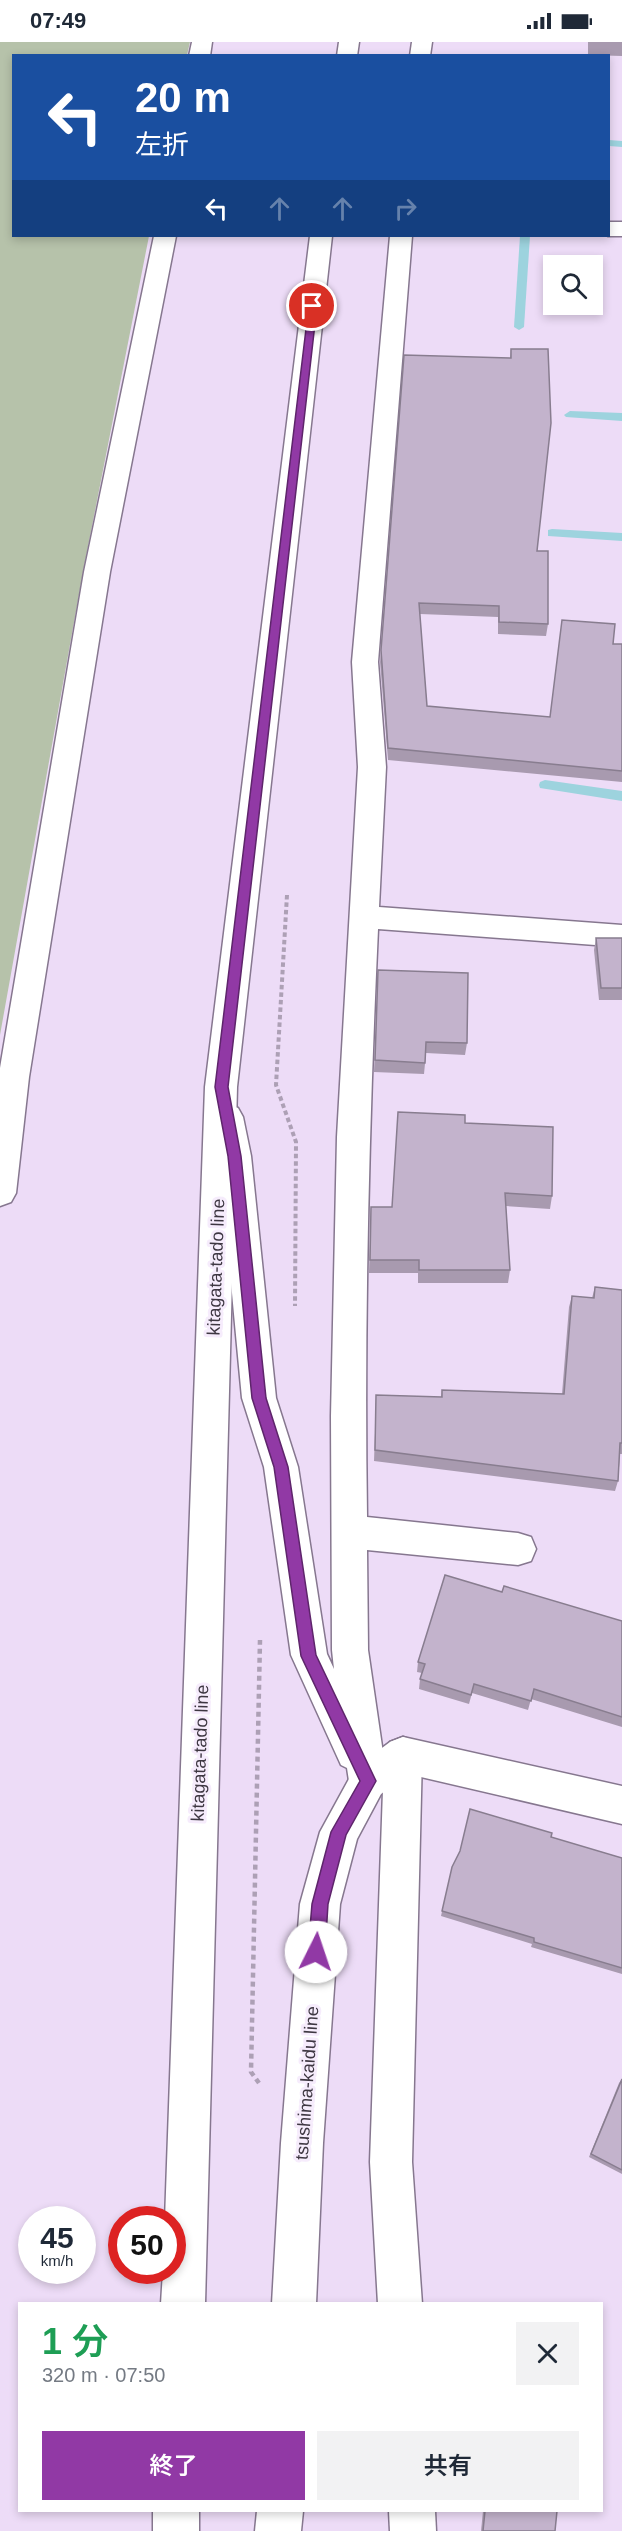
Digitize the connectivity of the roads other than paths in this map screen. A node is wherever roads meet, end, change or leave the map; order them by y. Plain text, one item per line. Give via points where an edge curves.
1 (165, 237) edge
2 (321, 237) edge
3 (401, 237) edge
4 (365, 917) junction
5 (622, 936) edge
6 (221, 1087) junction
7 (0, 1193) edge
8 (349, 1532) junction
9 (518, 1549) dead end
10 (403, 1755) junction
11 (368, 1781) junction
12 (622, 1805) edge
13 (183, 2302) edge
14 (294, 2302) edge
15 (400, 2302) edge
16 (176, 2512) edge
17 (280, 2512) edge
18 (412, 2512) edge
19 (176, 2531) edge
20 (278, 2531) edge
21 (413, 2531) edge

1 - 7 street via 98,572 14,1077
2 - 6 street, kitagata-tado line
3 - 4 street via 365,662 372,767
4 - 5 street
4 - 8 street via 353,1137
6 - 11 street via 235,1156 259,1398 281,1467 309,1656
6 - 13 street, kitagata-tado line
8 - 9 street
8 - 11 street via 350,1650
10 - 11 street, tsushima-kaidu line
10 - 12 street
10 - 15 street via 391,2162
11 - 14 street, tsushima-kaidu line via 339,1832 320,1904
16 - 19 street
17 - 20 street
18 - 21 street

